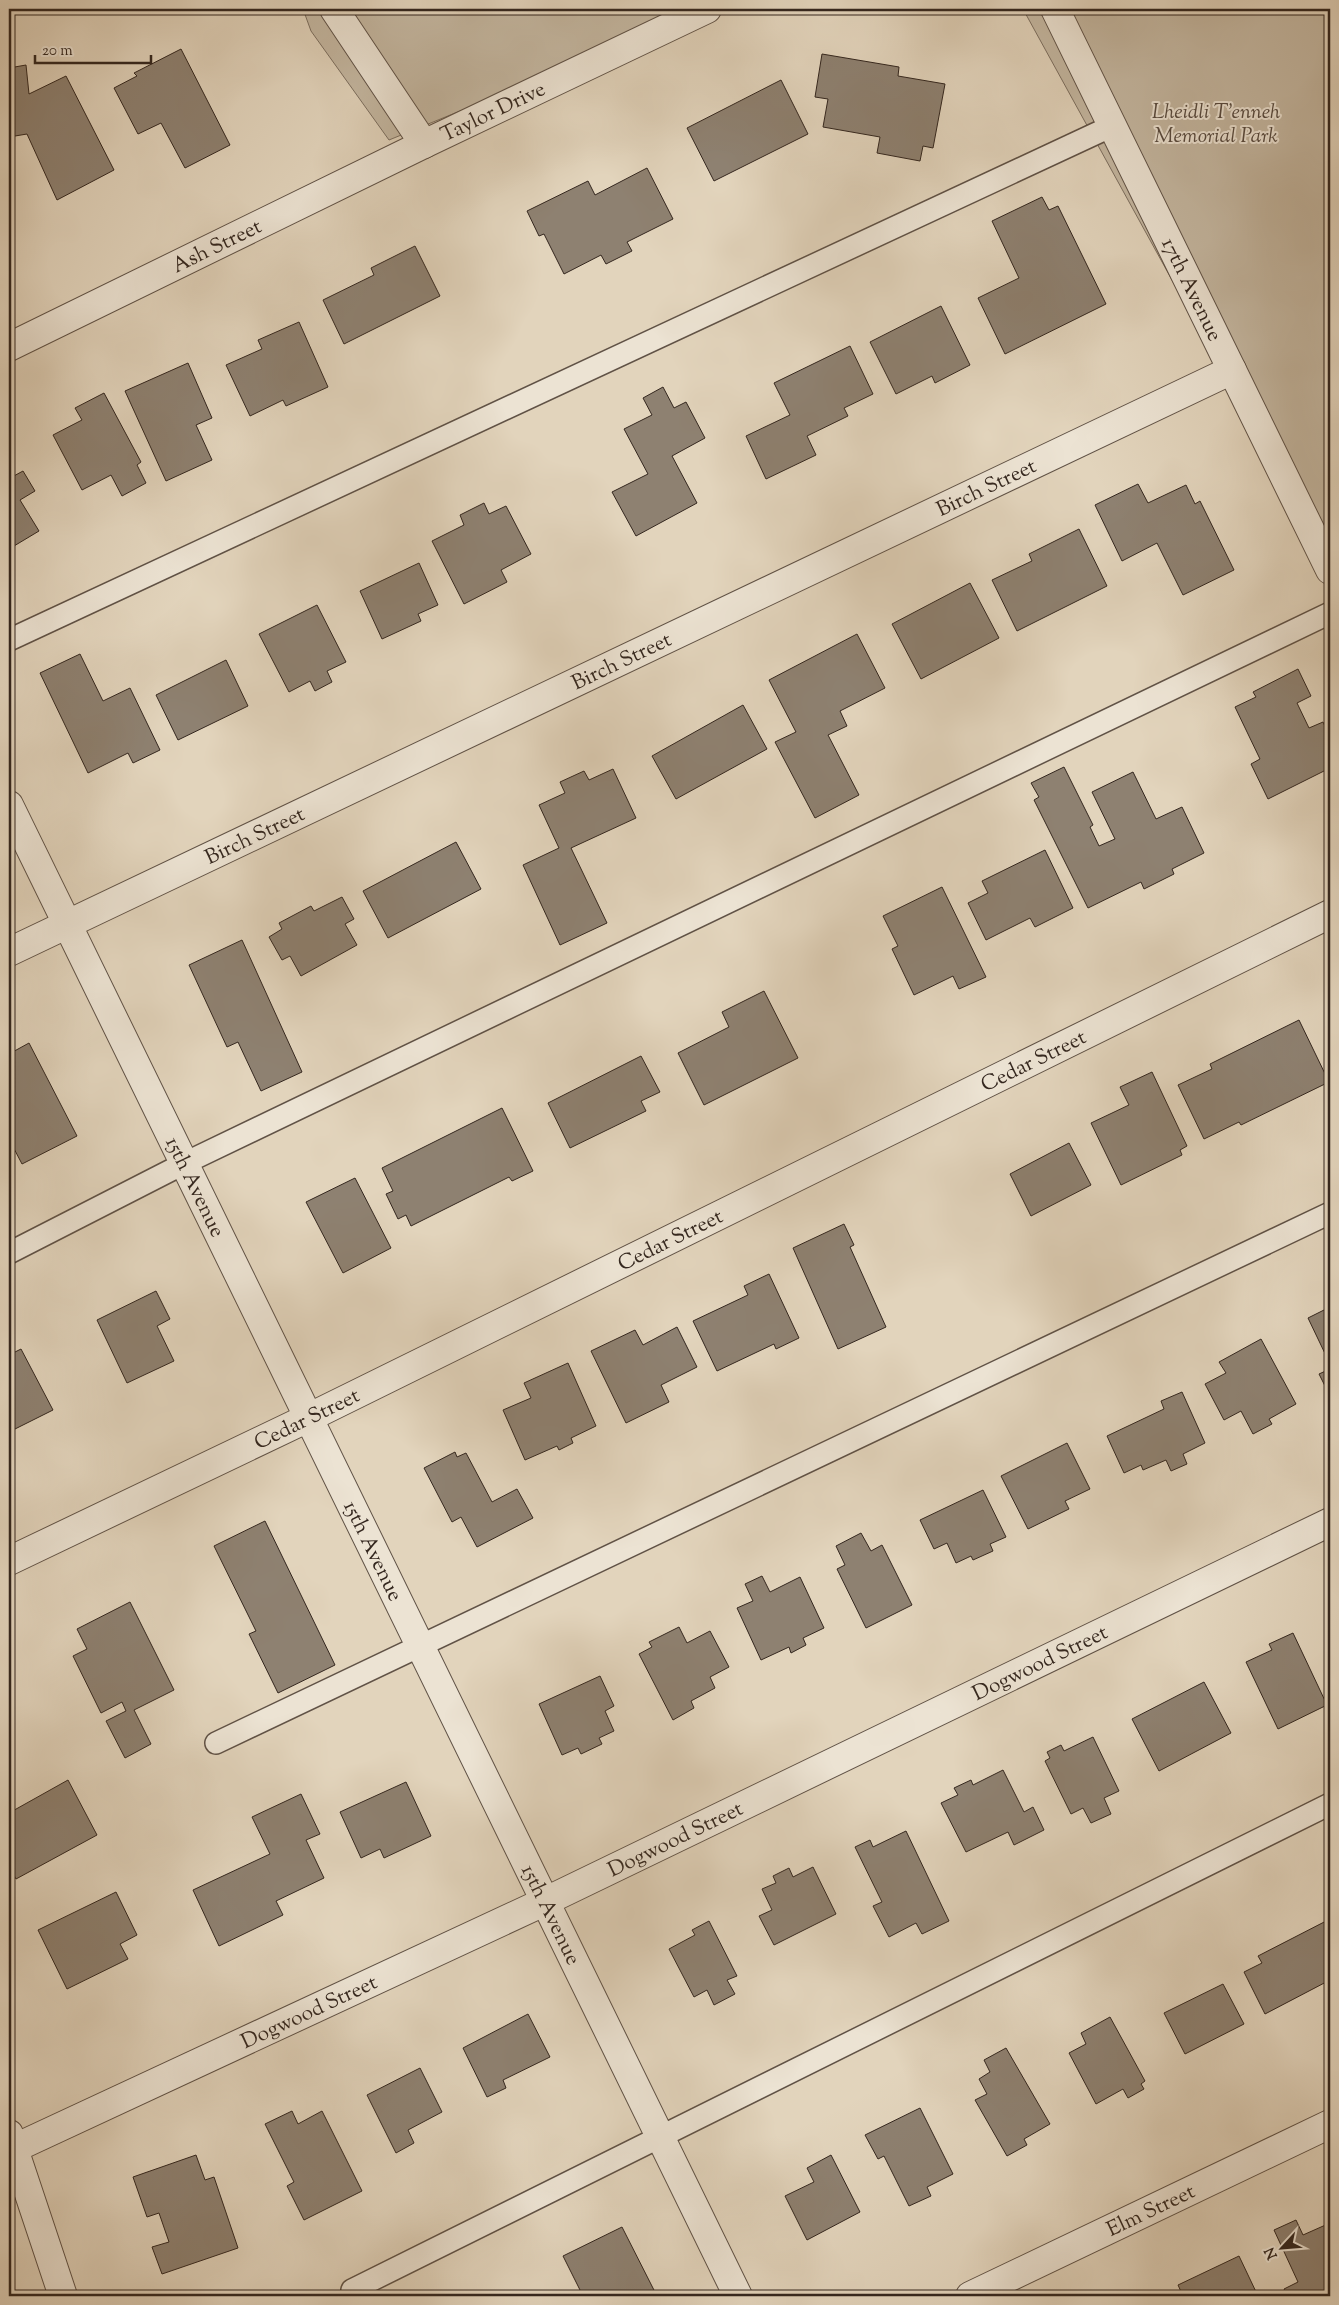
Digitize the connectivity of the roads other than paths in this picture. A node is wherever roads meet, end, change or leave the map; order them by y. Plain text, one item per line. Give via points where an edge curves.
1 (334, 9) edge
2 (707, 9) edge
3 (1055, 9) edge
4 (1112, 126) junction
5 (424, 144) junction
6 (9, 348) edge
7 (1232, 370) junction
8 (1330, 570) edge
9 (1330, 613) edge
10 (9, 640) edge
11 (9, 806) edge
12 (1330, 914) edge
13 (66, 923) junction
14 (9, 952) edge
15 (185, 1163) junction
16 (1330, 1213) edge
17 (9, 1253) edge
18 (308, 1418) junction
19 (1330, 1522) edge
20 (9, 1561) edge
21 (420, 1645) junction
22 (216, 1742) dead end
23 (1330, 1804) edge
24 (546, 1901) junction
25 (1330, 2124) edge
26 (661, 2138) junction
27 (12, 2141) edge
28 (352, 2290) dead end
29 (63, 2296) edge
30 (738, 2296) edge
31 (970, 2296) edge

1 - 5 street, Taylor Drive
2 - 5 street, Taylor Drive
3 - 4 street, 17th Avenue
4 - 7 street, 17th Avenue
4 - 10 lane
5 - 6 street, Ash Street
7 - 8 street, 17th Avenue
7 - 13 street, Birch Street
9 - 15 lane
11 - 13 street, 15th Avenue
12 - 18 street, Cedar Street
13 - 14 street, Birch Street
13 - 15 street, 15th Avenue
15 - 17 lane
15 - 18 street, 15th Avenue
16 - 21 lane
18 - 20 street, Cedar Street
18 - 21 street, 15th Avenue
19 - 24 street, Dogwood Street
21 - 22 lane
21 - 24 street, 15th Avenue
23 - 26 lane
24 - 26 street, 15th Avenue
24 - 27 street, Dogwood Street
25 - 31 street, Elm Street
26 - 28 lane
26 - 30 street, 15th Avenue
27 - 29 street

